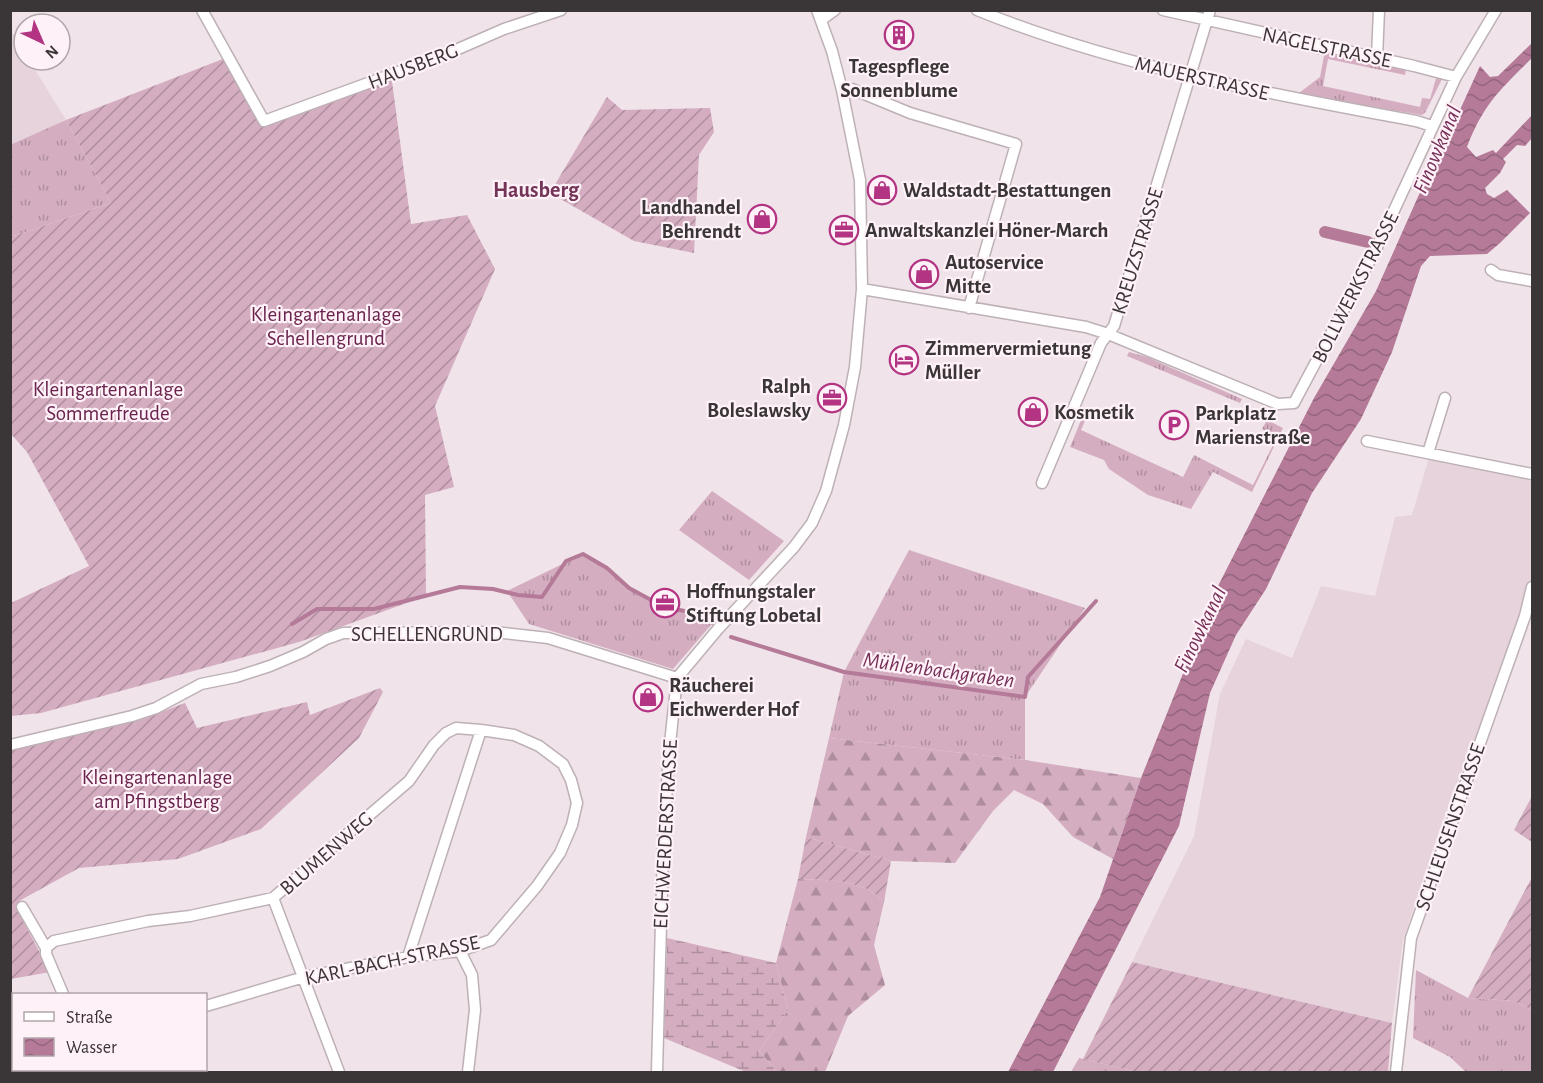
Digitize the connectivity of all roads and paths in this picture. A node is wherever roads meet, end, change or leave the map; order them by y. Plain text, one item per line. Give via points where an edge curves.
1 (202, 10) edge
2 (561, 10) edge
3 (834, 10) edge
4 (977, 10) edge
5 (1163, 10) edge
6 (1378, 10) edge
7 (1496, 10) edge
8 (819, 15) edge
9 (1208, 15) edge
10 (1377, 58) junction
11 (1190, 77) junction
12 (1456, 77) junction
13 (842, 90) junction
14 (1432, 126) junction
15 (1491, 270) dead end
16 (1533, 281) edge
17 (862, 289) junction
18 (969, 308) junction
19 (1108, 334) junction
20 (1445, 398) dead end
21 (1368, 441) dead end
22 (1428, 453) junction
23 (1533, 474) edge
24 (1042, 483) dead end
25 (1533, 587) edge
26 (677, 678) junction
27 (482, 730) junction
28 (10, 745) edge
29 (539, 746) joint
30 (273, 898) junction
31 (22, 907) dead end
32 (46, 948) junction
33 (460, 951) junction
34 (408, 957) junction
35 (303, 977) junction
36 (63, 993) edge
37 (207, 1006) edge
38 (339, 1072) edge
39 (468, 1072) edge
40 (657, 1072) edge
41 (1396, 1072) edge

1 - 2 street, HAUSBERG via 264,121
3 - 8 street
4 - 11 street, MAUERSTRASSE via 1086,50
5 - 9 street, NAGELSTRASSE
6 - 10 street
7 - 12 street, BOLLWERKSTRASSE
8 - 13 street
9 - 10 street, NAGELSTRASSE
9 - 11 street, KREUZSTRASSE
10 - 12 street, NAGELSTRASSE
11 - 14 street, MAUERSTRASSE
11 - 19 street, KREUZSTRASSE via 1114,326
12 - 14 street, BOLLWERKSTRASSE
13 - 17 street via 860,180
13 - 18 street via 852,89 910,113 1016,144
14 - 19 street, BOLLWERKSTRASSE via 1377,247 1294,403 1278,404
15 - 16 street via 1498,275
17 - 18 street
17 - 26 street via 855,367 844,425 826,491 812,523
18 - 19 street
19 - 24 street, KREUZSTRASSE
20 - 22 street
21 - 22 street
22 - 23 street
25 - 41 street, SCHLEUSENSTRASSE via 1411,938
26 - 28 street, SCHELLENGRUND via 548,638 495,632 342,633 270,666 201,684 156,708
26 - 40 street, EICHWERDERSTRASSE via 663,848
27 - 29 street, BLUMENWEG via 514,735
27 - 30 street, BLUMENWEG via 456,728 446,733 409,781
27 - 34 street
29 - 33 street, KARL-BACH-STRASSE via 563,764 571,780 577,803 572,825 549,870 491,939
30 - 32 street, BLUMENWEG via 54,941
30 - 35 street
31 - 32 street
32 - 36 street
33 - 34 street, KARL-BACH-STRASSE
33 - 39 street via 472,975 475,1010
34 - 35 street, KARL-BACH-STRASSE
35 - 37 street, KARL-BACH-STRASSE
35 - 38 street

